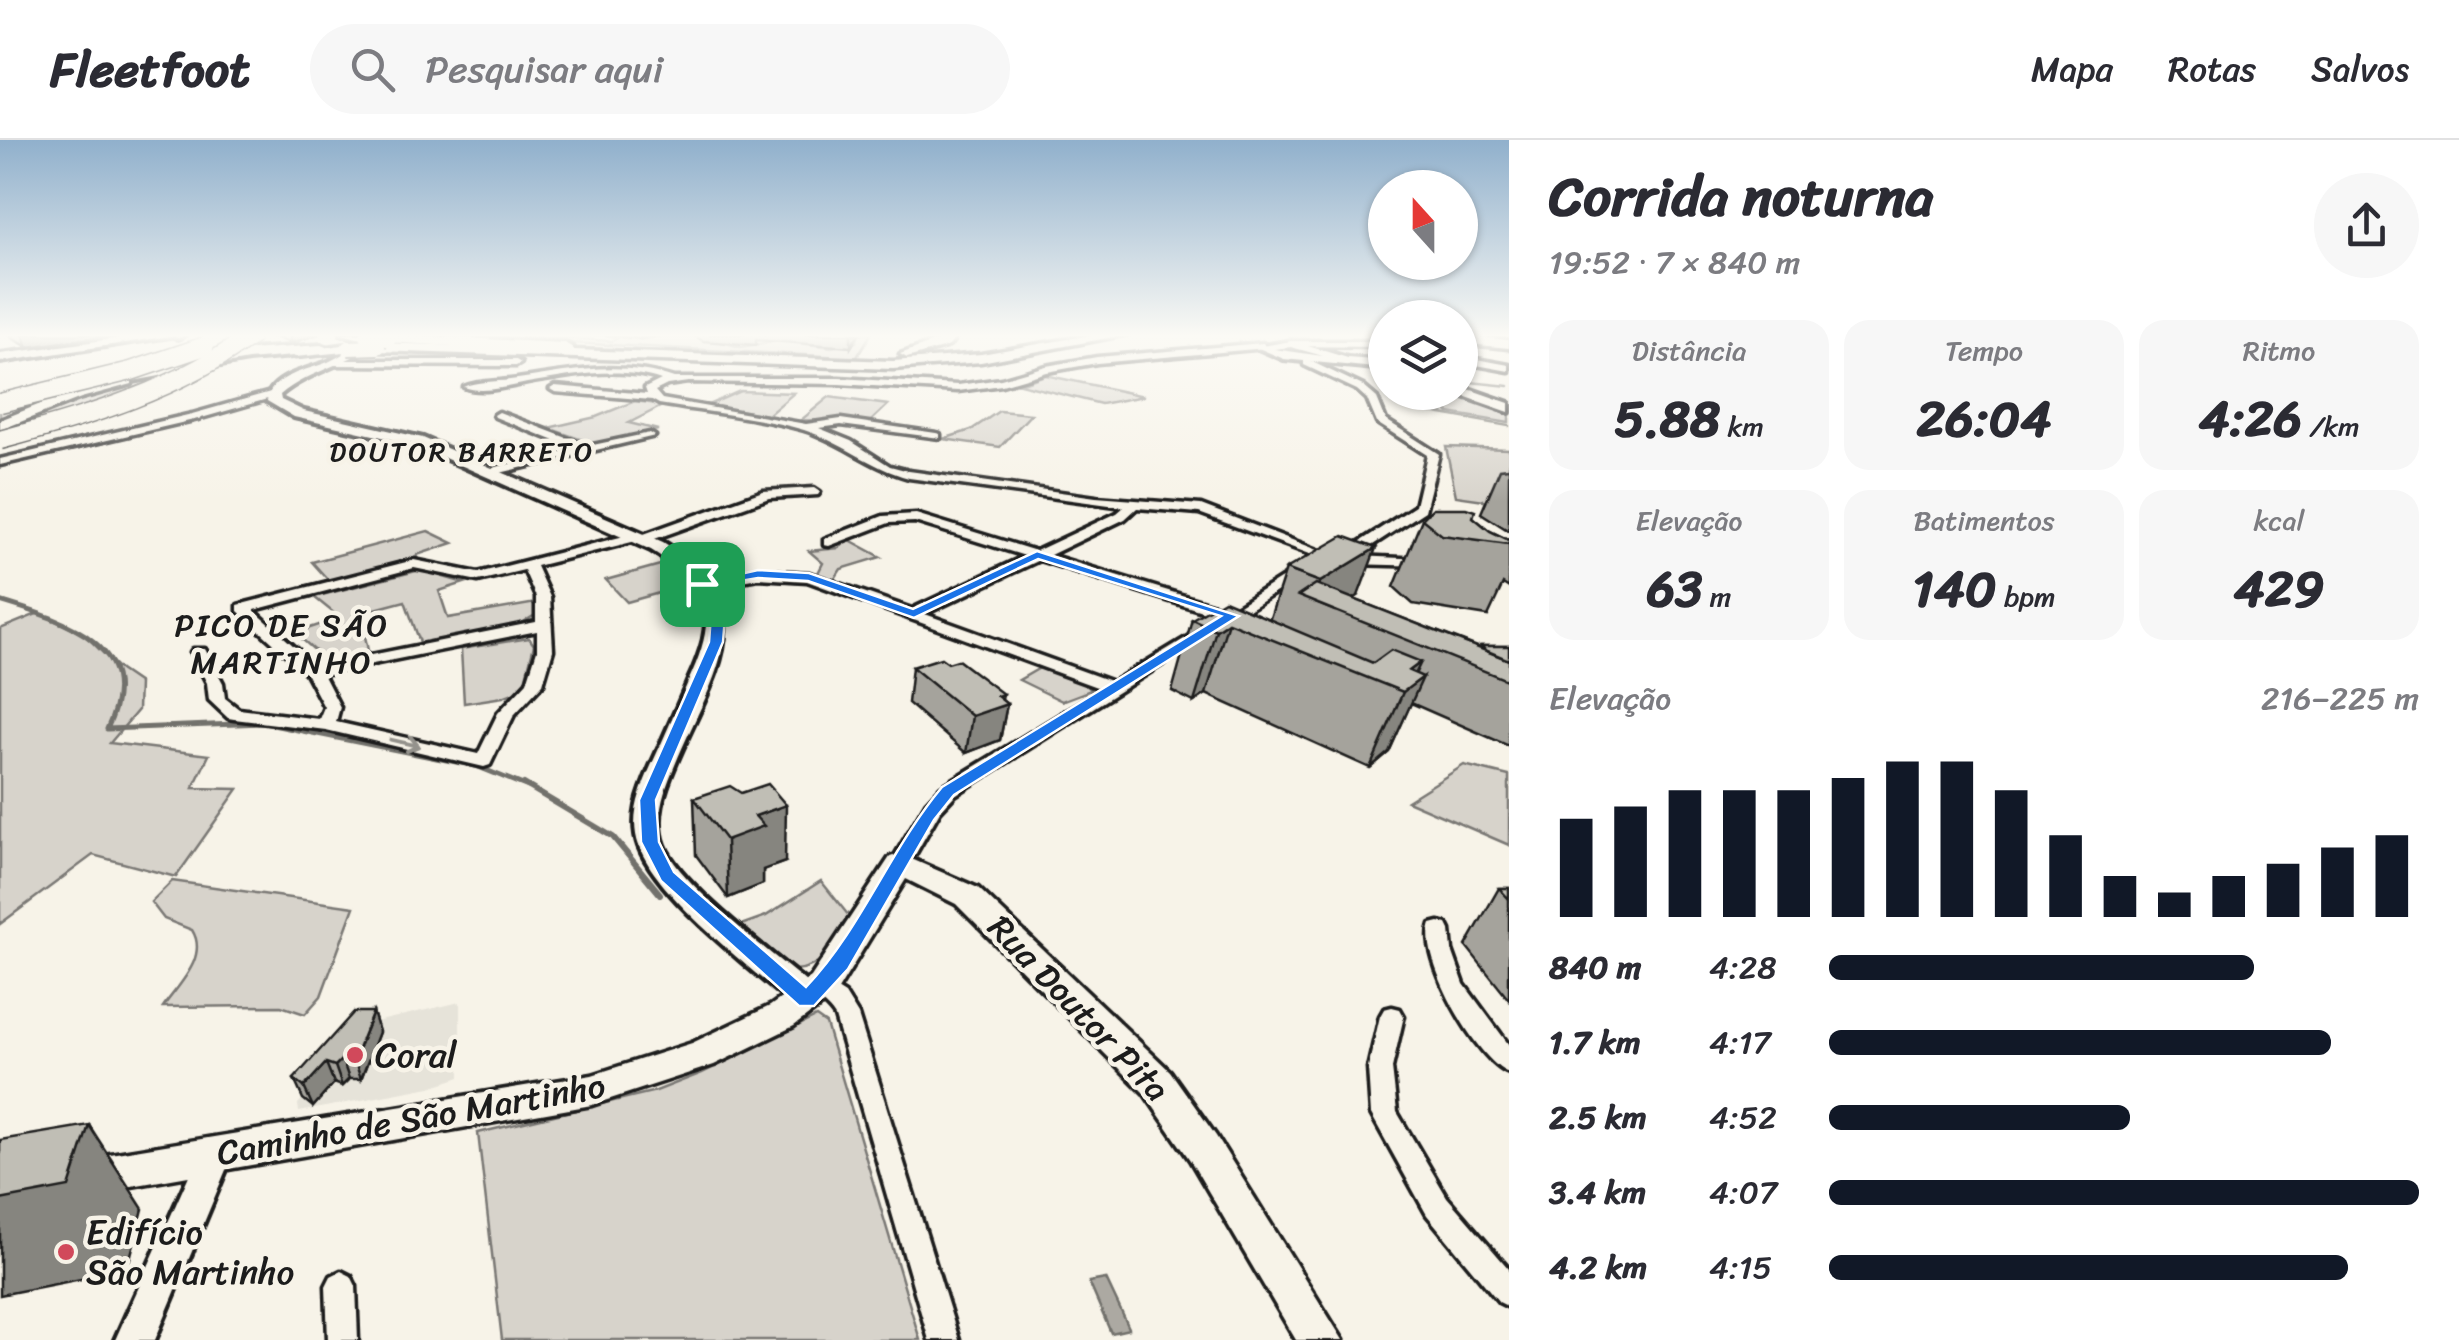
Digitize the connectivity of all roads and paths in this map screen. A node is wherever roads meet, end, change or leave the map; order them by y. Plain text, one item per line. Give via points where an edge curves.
1 (56, 390) edge
2 (73, 390) edge
3 (139, 390) edge
4 (150, 390) edge
5 (279, 390) edge
6 (569, 390) edge
7 (651, 390) edge
8 (1362, 390) edge
9 (273, 396) junction
10 (652, 396) junction
11 (1478, 397) edge
12 (0, 404) edge
13 (1509, 408) edge
14 (499, 415) dead end
15 (0, 419) edge
16 (805, 428) junction
17 (650, 436) dead end
18 (936, 436) dead end
19 (0, 440) edge
20 (588, 450) junction
21 (0, 462) edge
22 (487, 472) junction
23 (814, 492) dead end
24 (1133, 504) junction
25 (638, 538) junction
26 (829, 542) dead end
27 (1037, 555) junction
28 (1340, 561) junction
29 (1439, 565) edge
30 (529, 566) junction
31 (702, 584) junction
32 (914, 614) junction
33 (1232, 616) junction
34 (543, 625) junction
35 (198, 652) dead end
36 (313, 671) junction
37 (1114, 688) junction
38 (326, 725) junction
39 (900, 864) junction
40 (1439, 930) dead end
41 (814, 994) junction
42 (1392, 1016) dead end
43 (1509, 1063) edge
44 (216, 1153) junction
45 (55, 1182) edge
46 (341, 1286) dead end
47 (1509, 1292) edge
48 (134, 1340) edge
49 (343, 1340) edge
50 (944, 1340) edge
51 (1321, 1340) edge

1 - 12 highway, bridge
2 - 15 highway via 28,401
3 - 15 highway, bridge via 36,422
4 - 19 highway, bridge
5 - 9 street
6 - 10 street
7 - 10 street
8 - 28 street via 1389,428 1432,454 1421,508
9 - 21 street
9 - 22 street via 279,408 405,436
10 - 16 street
11 - 13 street
14 - 20 street
16 - 18 street via 842,422
16 - 24 street via 897,471
17 - 20 street
20 - 22 street
22 - 25 street
23 - 25 street via 766,494
24 - 27 street
24 - 28 street via 1208,511
25 - 30 street
25 - 31 street via 676,557
26 - 27 street via 902,518
27 - 32 street
27 - 33 street
28 - 29 street
28 - 33 street via 1302,572
30 - 34 street via 542,592
30 - 36 street via 462,578 414,564 243,608
31 - 32 street via 758,574 809,577
31 - 41 street via 718,616 716,642 648,800 650,842 667,876
32 - 37 street
33 - 37 street
34 - 36 street
38 -> 34 street via 484,761 506,713 535,684 545,650
35 - 38 street via 224,708 234,714
36 - 38 street via 332,707
37 - 39 street via 948,791
39 - 41 main road via 841,963
39 - 51 main road, Rua Doutor Pita via 967,896 1158,1082
40 - 43 street via 1453,990
41 - 44 main road, Caminho de São Martinho via 702,1055 623,1082
41 - 50 street via 837,1000 846,1014
42 - 47 street via 1380,1068 1384,1114 1438,1206
44 - 45 main road, Caminho de São Martinho
44 - 48 street
46 - 49 street

